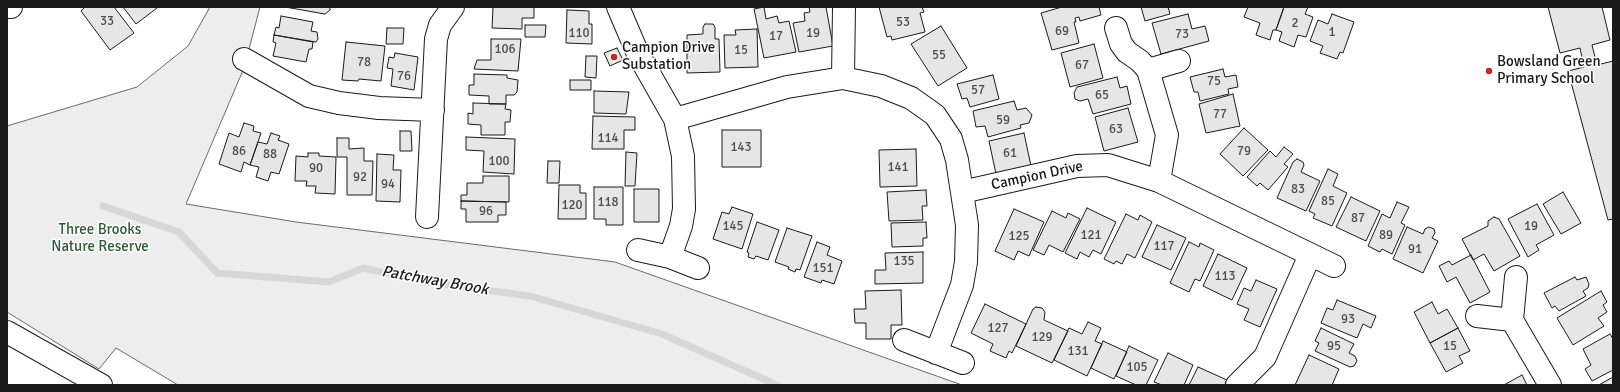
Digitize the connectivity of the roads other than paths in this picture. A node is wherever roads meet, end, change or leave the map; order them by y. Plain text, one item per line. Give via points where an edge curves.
1 (11, 7) edge
2 (453, 7) edge
3 (618, 7) edge
4 (844, 7) edge
5 (7, 8) edge
6 (1116, 28) dead end
7 (244, 59) dead end
8 (1179, 61) dead end
9 (1148, 70) junction
10 (843, 78) junction
11 (433, 110) junction
12 (675, 120) junction
13 (1159, 181) junction
14 (962, 192) junction
15 (427, 217) dead end
16 (638, 250) dead end
17 (1310, 255) junction
18 (670, 257) junction
19 (1334, 266) dead end
20 (698, 268) dead end
21 (1516, 277) dead end
22 (1477, 316) dead end
23 (1512, 320) junction
24 (7, 332) edge
25 (904, 340) dead end
26 (936, 353) junction
27 (963, 363) dead end
28 (101, 385) edge
29 (1237, 385) edge
30 (1550, 385) edge

1 - 5 street
2 - 11 street via 440,25 436,39
3 - 12 street via 638,54
4 - 10 street
6 - 9 street via 1127,52
7 - 11 street via 308,96 339,104
8 - 9 street
9 - 13 street via 1167,135
10 - 12 street via 787,87
10 - 14 street via 881,86 905,95 935,115 951,139
11 - 15 street
12 - 18 street via 683,156 684,209
13 - 14 street, Campion Drive via 1108,165 1091,165
13 - 17 street, Campion Drive
14 - 26 street via 967,225 966,262 960,291
16 - 18 street
17 - 19 street, Campion Drive
17 - 29 street via 1264,357
18 - 20 street
21 - 23 street
22 - 23 street
23 - 30 street
24 - 28 street
25 - 26 street
26 - 27 street

